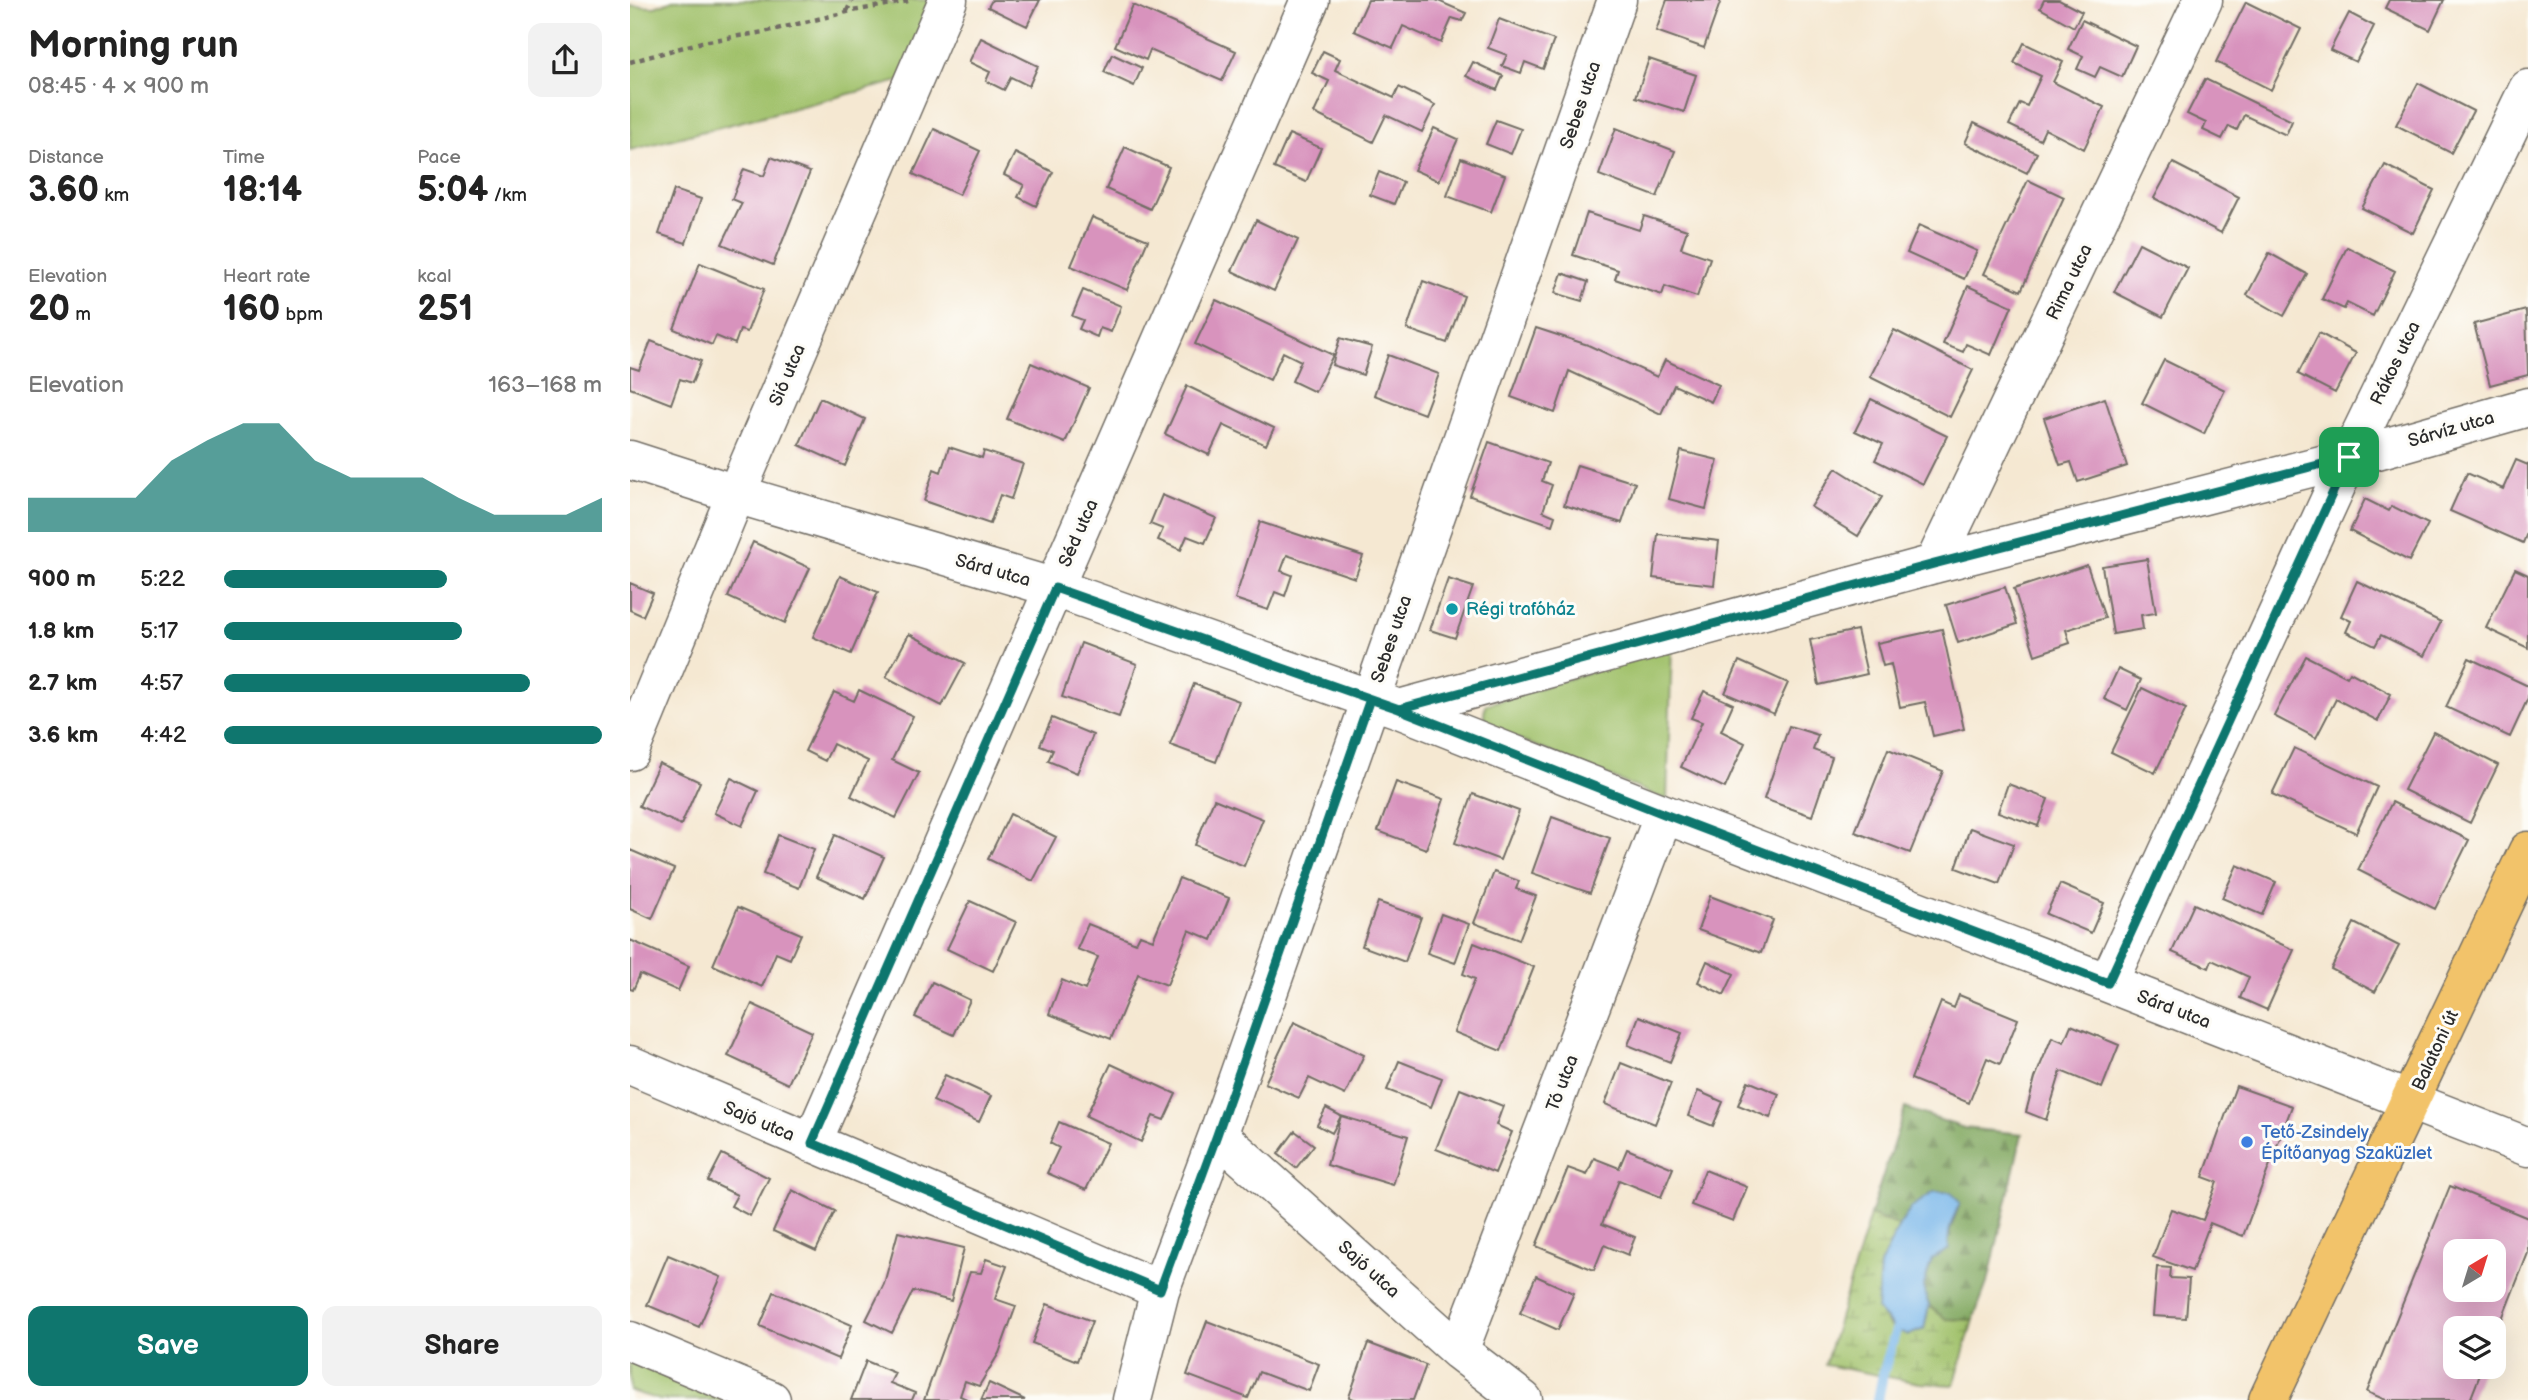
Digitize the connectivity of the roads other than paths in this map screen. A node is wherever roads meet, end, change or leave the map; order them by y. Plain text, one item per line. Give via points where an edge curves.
1 (1310, 0) edge
2 (1617, 0) edge
3 (2203, 0) edge
4 (947, 3) edge
5 (2528, 89) edge
6 (2528, 407) edge
7 (2349, 457) junction
8 (630, 460) edge
9 (736, 494) junction
10 (1934, 564) junction
11 (1055, 588) junction
12 (1385, 704) junction
13 (630, 751) edge
14 (1664, 814) junction
15 (2528, 851) edge
16 (2108, 983) junction
17 (630, 1066) edge
18 (2411, 1101) junction
19 (1217, 1135) junction
20 (812, 1143) junction
21 (2528, 1147) edge
22 (1160, 1290) junction
23 (630, 1341) edge
24 (1459, 1351) junction
25 (771, 1400) edge
26 (1132, 1400) edge
27 (1523, 1400) edge
28 (2268, 1400) edge

1 - 11 street, Séd utca
2 - 12 street, Sebes utca
3 - 10 street, Rima utca
4 - 9 street, Sió utca
5 - 7 street, Rákos utca
6 - 7 street, Sárvíz utca
7 - 10 street, Sárvíz utca
7 - 16 street, Rákos utca
8 - 9 street, Sárd utca
9 - 11 street, Sárd utca
9 - 13 street, Sió utca
10 - 12 street, Sárvíz utca
11 - 12 street, Sárd utca
11 - 20 street, Séd utca
12 - 14 street, Sárd utca
12 - 19 street, Sebes utca
14 - 16 street, Sárd utca
14 - 24 street, Tó utca
15 - 18 main road, Balatoni út
16 - 18 street, Sárd utca
17 - 20 street, Sajó utca
18 - 21 street, Sárd utca
18 - 28 main road, Balatoni út
19 - 22 street, Sebes utca
19 - 24 street, Sajó utca
20 - 22 street, Sajó utca
22 - 26 street, Sebes utca
23 - 25 street
24 - 27 street, Sajó utca

